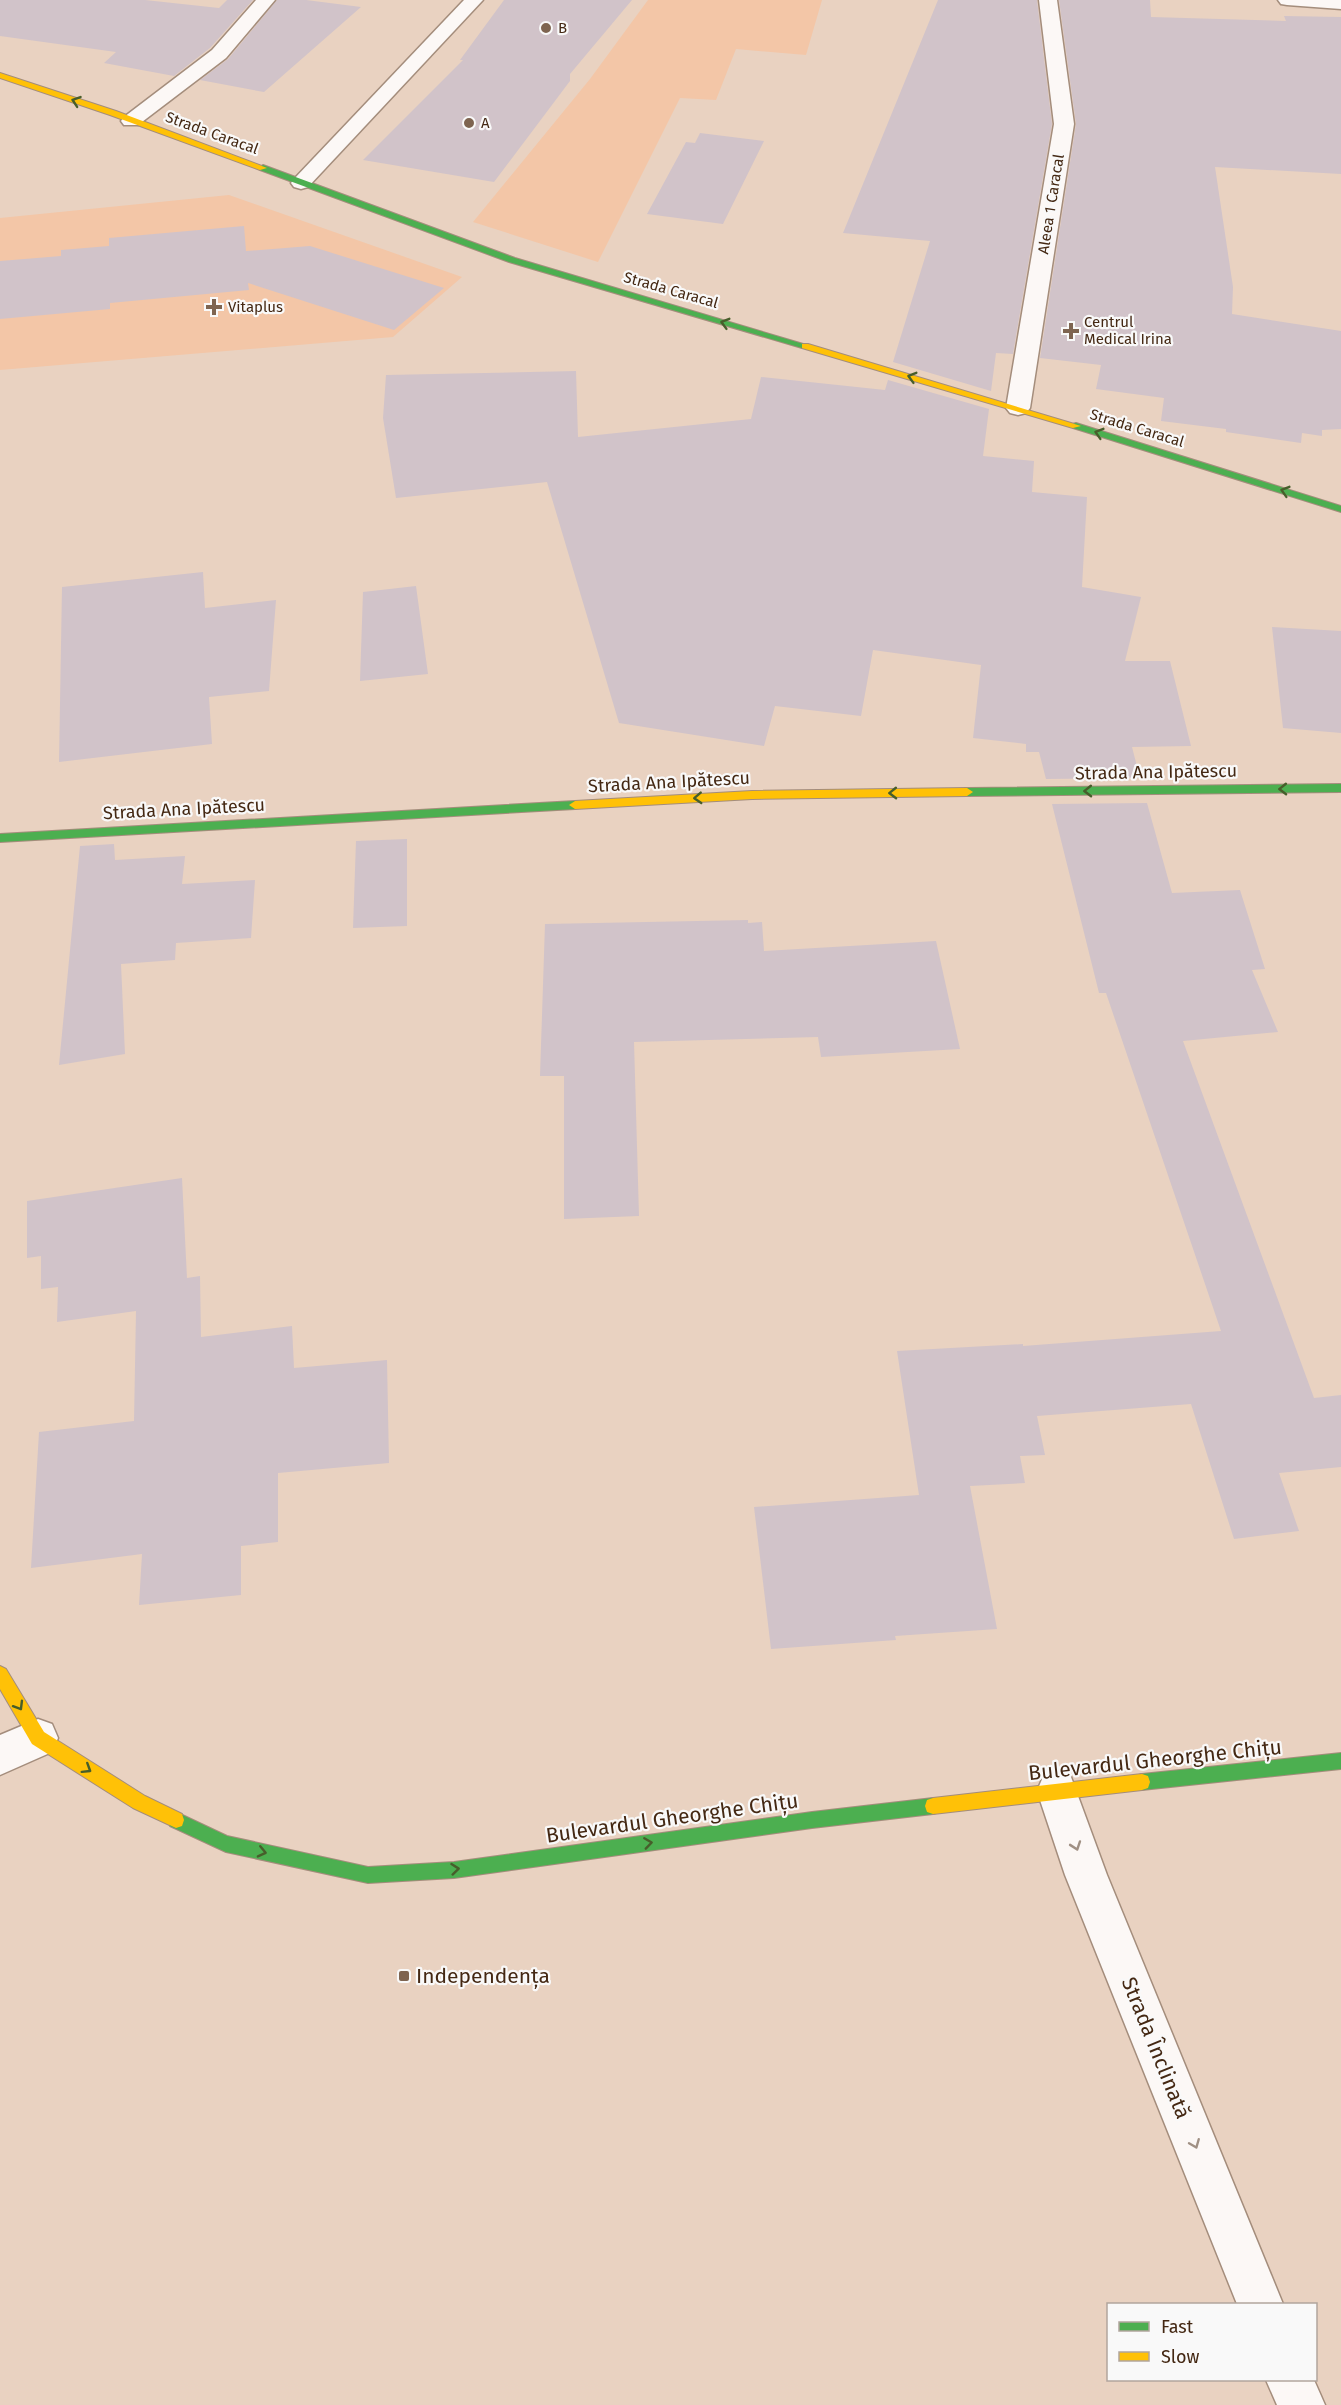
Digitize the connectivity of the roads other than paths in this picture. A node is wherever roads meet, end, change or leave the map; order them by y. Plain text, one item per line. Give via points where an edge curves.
1 (266, 0) edge
2 (474, 0) edge
3 (1048, 0) edge
4 (1287, 0) edge
5 (1341, 3) edge
6 (0, 75) edge
7 (131, 121) junction
8 (301, 183) junction
9 (1018, 408) junction
10 (1341, 509) edge
11 (1341, 788) edge
12 (0, 838) edge
13 (0, 1674) edge
14 (38, 1738) junction
15 (0, 1755) edge
16 (1341, 1761) edge
17 (1057, 1791) junction
18 (1260, 2303) edge
19 (1291, 2381) edge
20 (1300, 2405) edge

1 - 7 street via 219,54
2 - 8 street
3 - 9 street, Aleea 1 Caracal via 1064,124
4 - 5 street
7 -> 6 main road, Strada Caracal
7 - 8 main road, Strada Caracal
9 -> 8 main road, Strada Caracal via 512,260
10 -> 9 main road, Strada Caracal
11 -> 12 main road, Strada Ana Ipătescu via 752,795
13 -> 14 main road
14 - 15 street
14 -> 17 main road, Bulevardul Gheorghe Chițu via 139,1802 226,1844 368,1875 454,1870
16 - 17 main road, Bulevardul Gheorghe Chițu
17 -> 18 street, Strada Înclinată via 1086,1875
19 - 20 street

